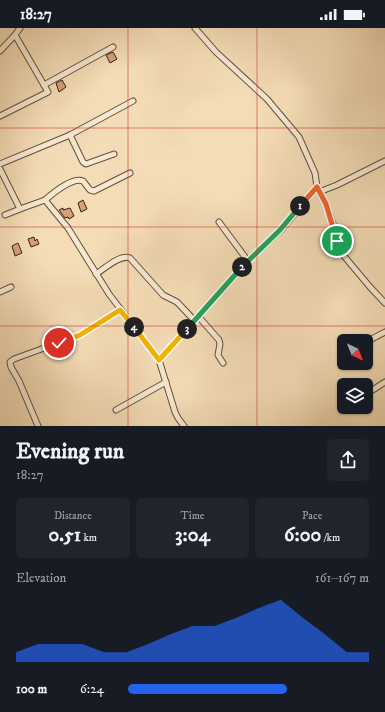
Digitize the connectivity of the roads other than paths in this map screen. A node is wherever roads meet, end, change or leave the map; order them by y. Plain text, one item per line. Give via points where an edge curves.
1 (20, 28) edge
2 (195, 28) edge
3 (15, 35) junction
4 (113, 47) dead end
5 (0, 51) edge
6 (44, 85) junction
7 (133, 101) dead end
8 (0, 116) edge
9 (70, 135) junction
10 (114, 154) dead end
11 (384, 163) edge
12 (0, 164) edge
13 (0, 169) edge
14 (130, 174) dead end
15 (318, 189) junction
16 (45, 200) junction
17 (20, 208) junction
18 (4, 215) dead end
19 (219, 222) dead end
20 (248, 261) junction
21 (96, 274) junction
22 (11, 287) dead end
23 (0, 292) edge
24 (385, 303) edge
25 (120, 310) junction
26 (196, 318) junction
27 (385, 332) edge
28 (373, 338) edge
29 (159, 360) junction
30 (223, 363) dead end
31 (166, 382) junction
32 (385, 382) edge
33 (373, 390) edge
34 (116, 410) dead end
35 (38, 426) edge
36 (184, 426) edge

1 - 3 street
2 - 15 street via 291,126 310,159
3 - 5 street
3 - 6 street
4 - 6 street
6 - 8 street via 48,92
7 - 9 street
9 - 10 street via 86,164
9 - 12 street
11 - 15 street via 337,185
13 - 17 street
14 - 16 street via 94,191 79,180 57,190
15 - 20 street
15 - 24 street via 326,204 344,256
16 - 17 street
16 - 21 street via 68,228
17 - 18 street
19 - 20 street
20 - 26 street
21 - 25 street
21 - 26 street via 126,256 163,295 177,302
22 - 23 street
25 - 29 street
25 - 35 street via 80,335 10,362
26 - 29 street
26 - 30 street via 217,336 220,344 218,355
27 - 28 street
29 - 31 street
31 - 34 street
31 - 36 street via 178,418
32 - 33 street

